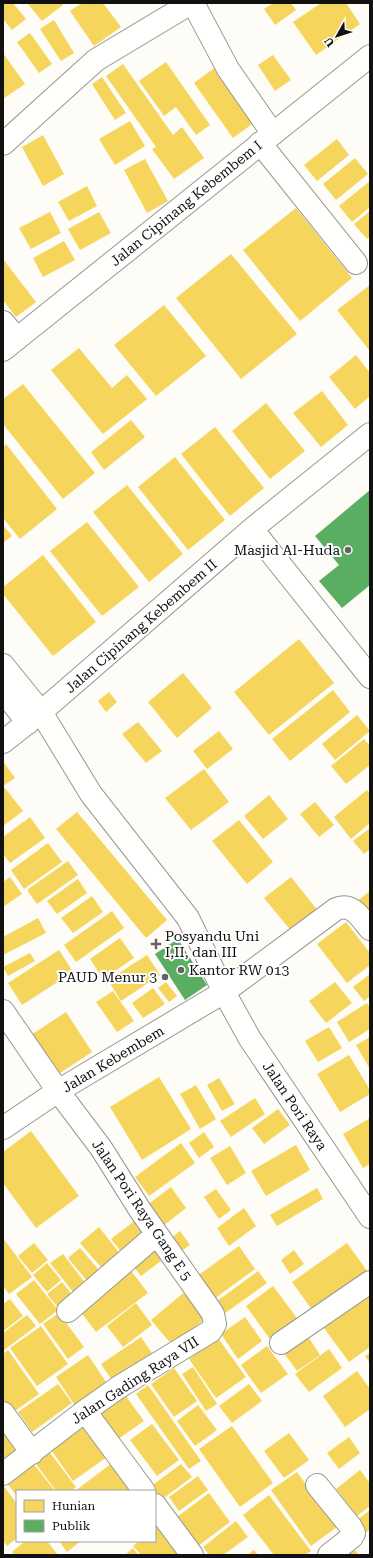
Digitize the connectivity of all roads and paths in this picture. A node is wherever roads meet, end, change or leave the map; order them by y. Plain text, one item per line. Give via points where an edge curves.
1 (192, 3) edge
2 (370, 56) edge
3 (266, 139) junction
4 (3, 144) edge
5 (356, 263) dead end
6 (3, 322) edge
7 (10, 344) edge
8 (370, 434) edge
9 (252, 529) junction
10 (3, 665) edge
11 (370, 677) edge
12 (3, 691) edge
13 (35, 718) junction
14 (3, 742) edge
15 (370, 929) edge
16 (224, 992) junction
17 (3, 1011) edge
18 (58, 1091) junction
19 (3, 1128) edge
20 (370, 1217) edge
21 (156, 1234) junction
22 (370, 1282) edge
23 (68, 1310) dead end
24 (211, 1331) joint
25 (281, 1343) dead end
26 (85, 1411) junction
27 (3, 1413) edge
28 (32, 1453) junction
29 (3, 1474) edge
30 (317, 1485) dead end
31 (143, 1490) edge
32 (156, 1506) edge
33 (192, 1555) edge
34 (329, 1555) edge

1 - 3 street
1 - 4 street via 96,60
2 - 3 street, Jalan Cipinang Kebembem I
3 - 5 street
3 - 7 street, Jalan Cipinang Kebembem I
6 - 7 street
8 - 9 street, Jalan Cipinang Kebembem II
9 - 11 street
9 - 13 street, Jalan Cipinang Kebembem II
10 - 13 street
12 - 13 street
13 - 14 street, Jalan Cipinang Kebembem II
13 - 16 street, Jalan Pori Raya via 188,918
15 - 16 street, Jalan Kebembem via 357,913 342,906
16 - 18 street, Jalan Kebembem
16 - 20 street, Jalan Pori Raya via 250,1039
17 - 18 street, Jalan Pori Raya Gang E 5
18 - 19 street, Jalan Kebembem
18 - 21 street, Jalan Pori Raya Gang E 5 via 101,1148
21 - 23 street
21 - 24 street, Jalan Pori Raya Gang E 5 via 213,1314 215,1324
22 - 25 street
24 - 26 street, Jalan Gading Raya VII via 119,1387
26 - 28 street, Jalan Gading Raya VII
26 - 31 street
27 - 28 street
28 - 29 street, Jalan Gading Raya VII
30 - 34 street via 354,1533
32 - 33 street

